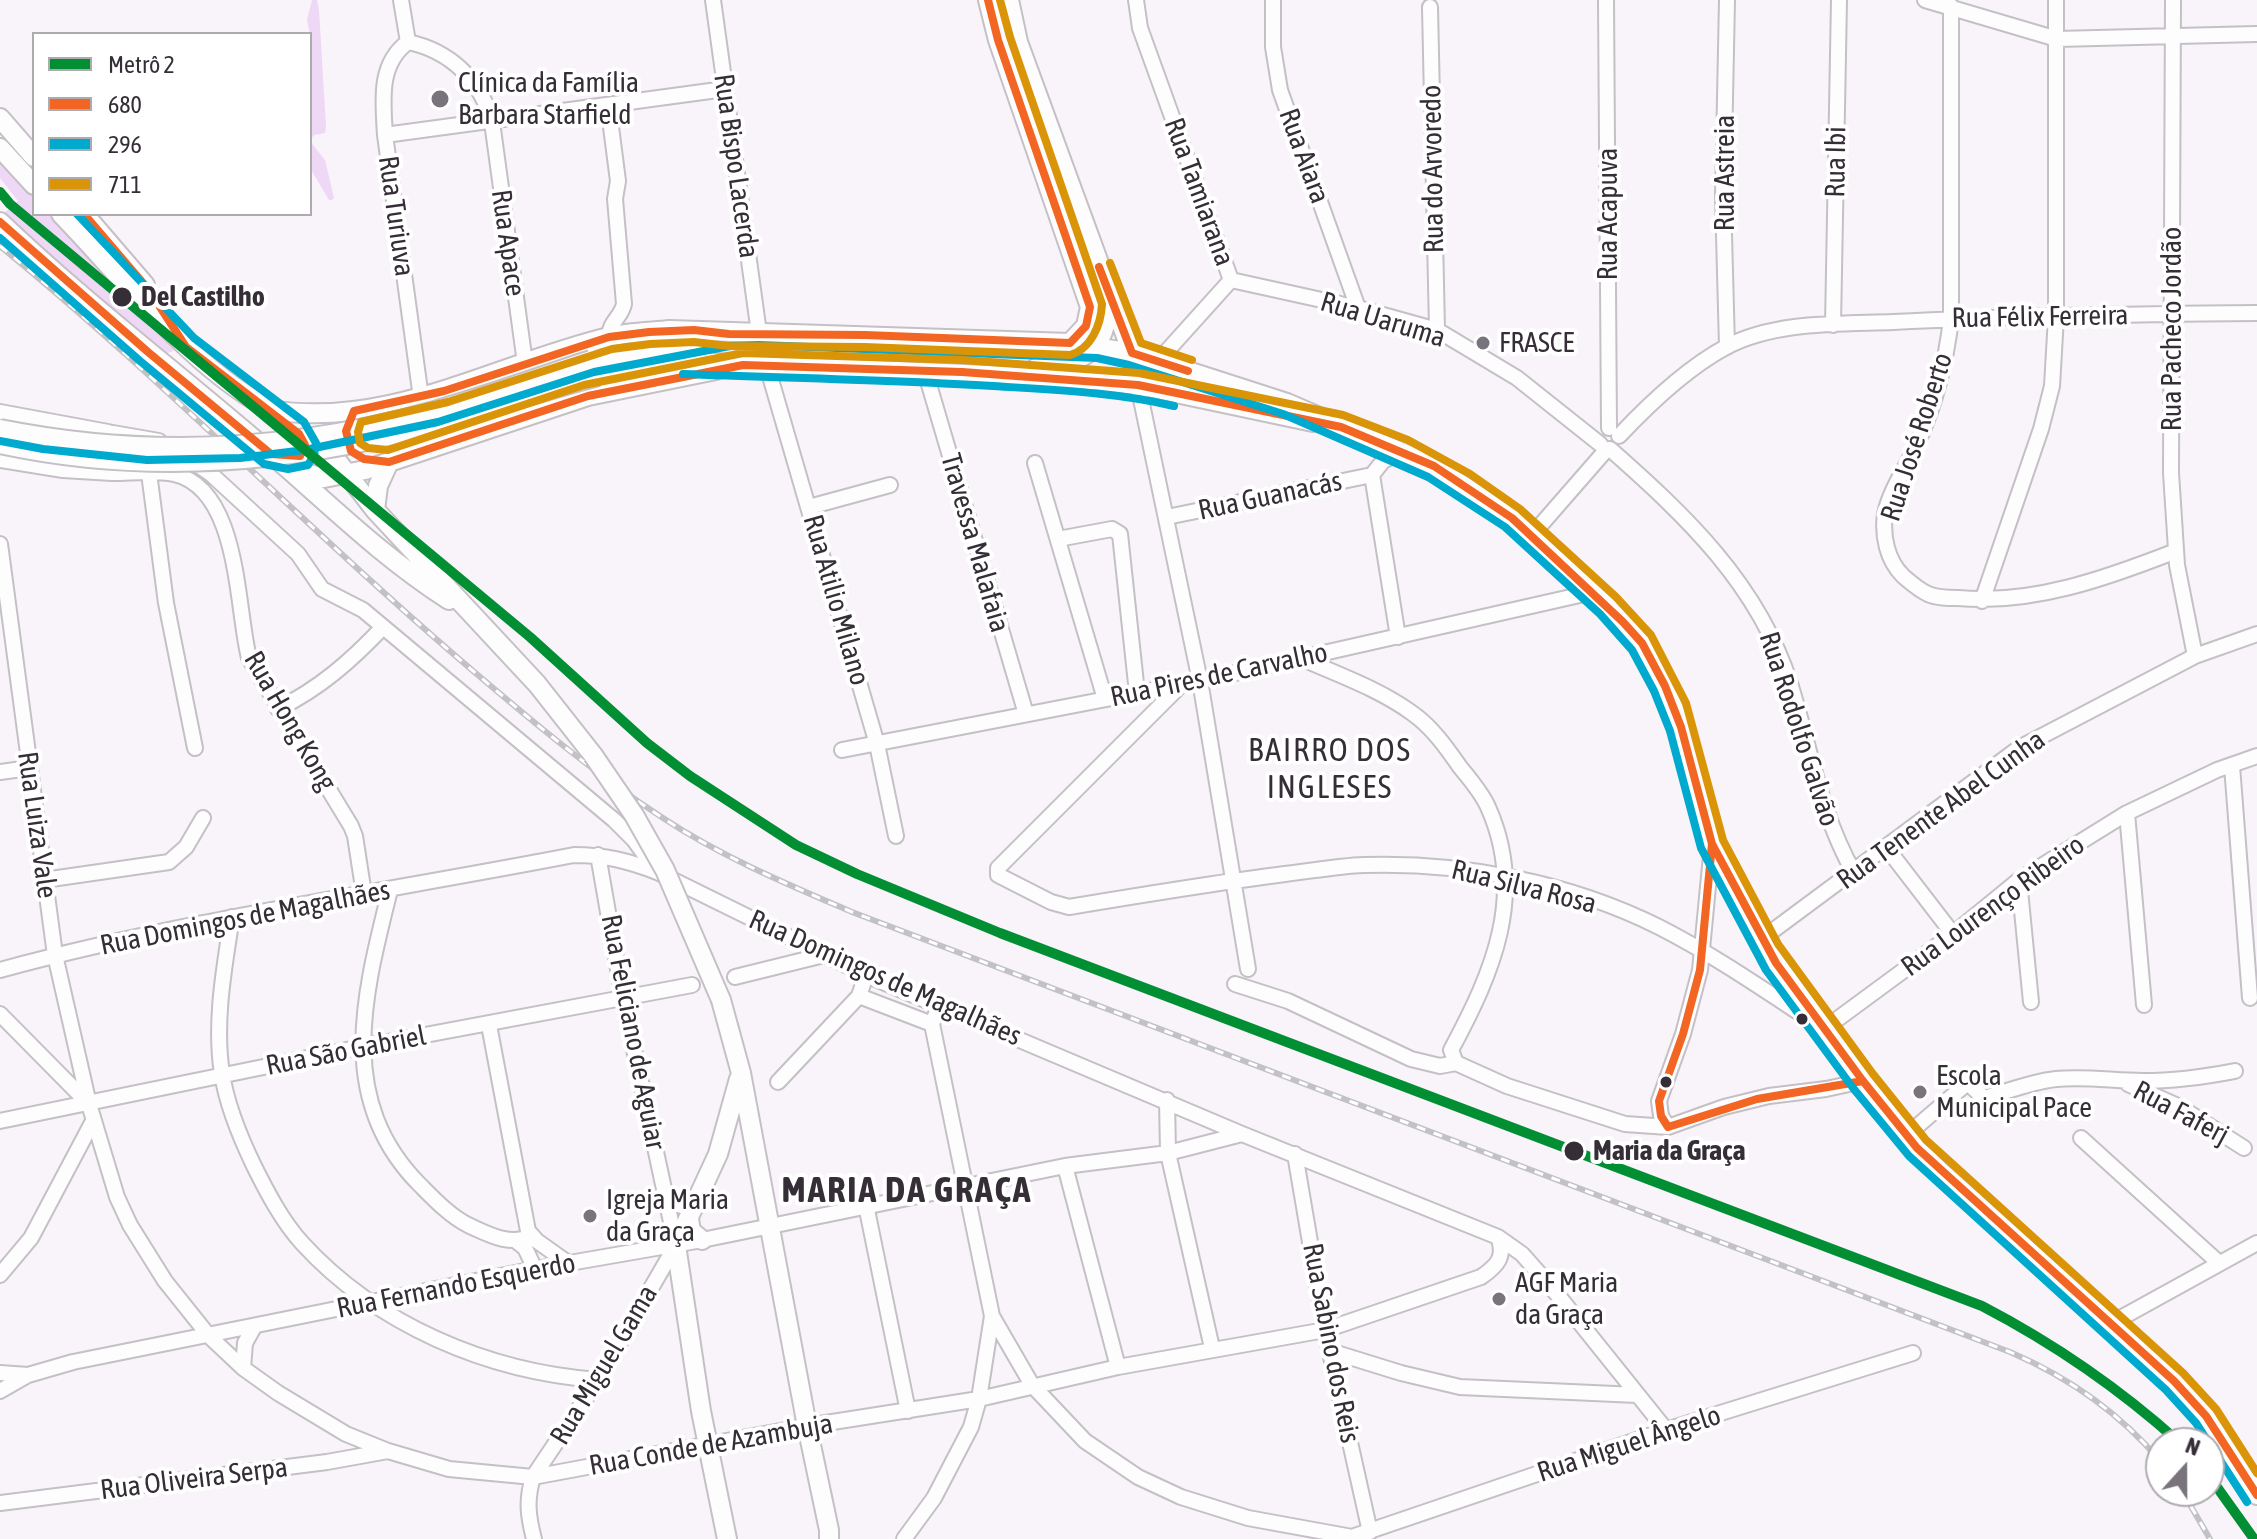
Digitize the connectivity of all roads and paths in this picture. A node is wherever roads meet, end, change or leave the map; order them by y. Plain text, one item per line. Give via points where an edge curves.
1 (401, 0) edge
2 (713, 0) edge
3 (988, 0) edge
4 (1009, 0) edge
5 (1136, 0) edge
6 (1273, 0) edge
7 (1606, 0) edge
8 (1727, 0) edge
9 (1839, 0) edge
10 (1925, 0) edge
11 (2056, 0) edge
12 (2173, 0) edge
13 (1951, 6) junction
14 (1430, 7) dead end
15 (2257, 34) edge
16 (2174, 36) junction
17 (2057, 39) junction
18 (408, 42) junction
19 (725, 89) junction
20 (0, 118) edge
21 (492, 122) junction
22 (611, 127) dead end
23 (385, 135) junction
24 (0, 148) edge
25 (32, 155) edge
26 (32, 183) edge
27 (63, 216) edge
28 (86, 216) edge
29 (0, 222) edge
30 (1231, 280) junction
31 (1108, 294) junction
32 (1358, 308) junction
33 (2257, 313) edge
34 (2171, 314) junction
35 (2056, 317) junction
36 (1951, 319) junction
37 (1833, 325) junction
38 (1437, 330) junction
39 (759, 333) junction
40 (729, 334) junction
41 (865, 335) junction
42 (609, 337) junction
43 (1070, 343) junction
44 (1098, 346) junction
45 (186, 347) junction
46 (1727, 347) junction
47 (1132, 353) junction
48 (1158, 361) junction
49 (525, 363) junction
50 (743, 365) junction
51 (767, 366) junction
52 (594, 368) junction
53 (863, 370) junction
54 (925, 371) junction
55 (962, 372) junction
56 (1138, 385) junction
57 (421, 398) junction
58 (271, 410) junction
59 (354, 411) junction
60 (0, 412) edge
61 (1341, 427) junction
62 (0, 429) edge
63 (108, 432) junction
64 (1614, 432) junction
65 (323, 441) junction
66 (1380, 442) junction
67 (0, 444) edge
68 (166, 446) junction
69 (1606, 447) junction
70 (1402, 451) junction
71 (0, 460) edge
72 (278, 460) junction
73 (1383, 461) junction
74 (389, 462) junction
75 (1035, 463) dead end
76 (112, 473) junction
77 (149, 473) junction
78 (348, 473) junction
79 (171, 474) junction
80 (1372, 475) junction
81 (324, 478) junction
82 (890, 485) dead end
83 (809, 507) junction
84 (375, 510) junction
85 (1167, 517) junction
86 (348, 525) junction
87 (1532, 535) junction
88 (1058, 539) junction
89 (0, 544) edge
90 (2176, 551) junction
91 (1593, 592) junction
92 (1982, 601) junction
93 (475, 617) junction
94 (383, 627) junction
95 (2257, 634) edge
96 (1398, 637) junction
97 (2195, 656) junction
98 (1303, 659) junction
99 (1200, 681) junction
100 (1181, 685) junction
101 (1137, 693) junction
102 (1105, 699) junction
103 (278, 709) junction
104 (1026, 714) junction
105 (877, 744) junction
106 (195, 748) dead end
107 (842, 750) dead end
108 (2257, 756) edge
109 (2232, 766) junction
110 (29, 768) junction
111 (0, 772) edge
112 (2127, 813) junction
113 (203, 818) dead end
114 (896, 836) dead end
115 (1712, 844) junction
116 (1886, 847) junction
117 (598, 855) junction
118 (657, 872) junction
119 (1854, 873) junction
120 (1506, 876) junction
121 (44, 880) junction
122 (2019, 880) junction
123 (1232, 881) junction
124 (390, 890) junction
125 (364, 894) junction
126 (232, 917) junction
127 (1953, 934) junction
128 (1763, 938) junction
129 (1703, 951) junction
130 (55, 955) junction
131 (824, 955) junction
132 (1248, 969) dead end
133 (0, 970) edge
134 (866, 975) junction
135 (735, 977) dead end
136 (1235, 984) dead end
137 (692, 985) dead end
138 (859, 996) junction
139 (623, 998) junction
140 (2250, 998) dead end
141 (2031, 1002) dead end
142 (2144, 1005) dead end
143 (939, 1006) junction
144 (0, 1014) edge
145 (932, 1024) junction
146 (489, 1025) junction
147 (1824, 1029) junction
148 (361, 1047) junction
149 (1454, 1056) junction
150 (2235, 1071) dead end
151 (741, 1073) junction
152 (222, 1075) junction
153 (2117, 1079) junction
154 (1863, 1081) junction
155 (778, 1082) dead end
156 (1167, 1100) junction
157 (89, 1104) junction
158 (0, 1121) edge
159 (93, 1121) junction
160 (1668, 1127) junction
161 (1242, 1134) junction
162 (1907, 1135) junction
163 (2081, 1138) dead end
164 (2244, 1148) dead end
165 (1168, 1153) junction
166 (1295, 1154) junction
167 (1065, 1166) junction
168 (966, 1186) junction
169 (667, 1197) junction
170 (866, 1205) junction
171 (693, 1212) junction
172 (769, 1227) junction
173 (1498, 1237) junction
174 (524, 1238) junction
175 (702, 1240) junction
176 (2257, 1243) edge
177 (676, 1245) junction
178 (568, 1263) junction
179 (2219, 1263) junction
180 (535, 1269) junction
181 (0, 1275) edge
182 (371, 1303) junction
183 (992, 1316) junction
184 (2110, 1324) junction
185 (254, 1327) junction
186 (1325, 1330) junction
187 (209, 1336) junction
188 (1212, 1348) junction
189 (1330, 1351) junction
190 (1913, 1353) dead end
191 (1118, 1367) junction
192 (243, 1368) junction
193 (0, 1373) edge
194 (28, 1375) junction
195 (598, 1380) junction
196 (1032, 1385) junction
197 (0, 1391) edge
198 (1637, 1395) junction
199 (979, 1399) junction
200 (908, 1411) junction
201 (807, 1426) junction
202 (1666, 1430) junction
203 (708, 1446) junction
204 (388, 1451) junction
205 (533, 1477) junction
206 (2257, 1495) edge
207 (0, 1503) edge
208 (1370, 1532) junction
209 (1349, 1538) edge
210 (534, 1539) edge
211 (727, 1539) edge
212 (829, 1539) edge
213 (904, 1539) edge

1 - 18 street
2 - 19 street, Rua Bispo Lacerda
3 - 43 main road via 1090,307 1086,326
4 - 31 main road via 1018,42
5 - 30 street, Rua Tamiarana via 1140,28
6 - 32 street, Rua Aiara via 1280,90
7 - 64 street, Rua Acapuva
8 - 46 street, Rua Astreia
9 - 37 street, Rua Ibi
10 - 13 street
11 - 17 street
12 - 16 street, Rua Pacheco Jordão
13 - 17 street
13 - 36 street, Rua José Roberto
14 - 38 street, Rua do Arvoredo
15 - 16 street
16 - 17 street
16 - 34 street, Rua Pacheco Jordão
17 - 35 street
18 - 21 street, Rua Apace via 440,53 469,76
18 - 23 street, Rua Turiuva via 389,60 383,96
19 - 21 street
19 - 39 street, Rua Bispo Lacerda
20 - 25 main road
21 - 23 street
21 - 49 street, Rua Apace
22 - 42 street via 624,304 610,325
23 - 57 street, Rua Turiuva
24 - 26 main road
27 - 45 main road
28 - 45 main road via 149,290
29 - 72 main road
30 - 32 street, Rua Uaruma
30 - 48 street, Rua Tamiarana
31 - 44 main road via 1108,321
31 - 47 main road
32 - 38 street, Rua Uaruma
33 - 34 street, Rua Félix Ferreira
34 - 35 street, Rua Félix Ferreira
34 - 90 street, Rua Pacheco Jordão
35 - 36 street, Rua Félix Ferreira
35 - 92 street via 2052,386 2041,429
36 - 37 street, Rua Félix Ferreira
36 - 92 street, Rua José Roberto via 1938,390 1885,515 1886,543 1895,567 1926,593
37 - 46 street, Rua Félix Ferreira via 1776,331
38 - 69 street, Rua Uaruma via 1517,378
39 - 40 main road
39 - 41 main road
40 - 42 main road via 670,330
40 - 52 main road
41 - 43 main road
41 - 53 main road via 875,350
42 - 49 main road
43 - 44 main road
44 - 47 main road
44 - 55 main road via 1055,366
45 - 58 main road
46 - 64 street, Rua Félix Ferreira
47 - 48 main road
48 - 61 main road via 1287,403
49 - 57 main road
50 - 51 main road
50 - 52 main road
50 - 74 main road via 588,396
51 - 53 main road
51 - 83 street, Rua Atilio Milano
52 - 62 main road, bridge via 434,411 253,444 147,448
52 - 67 main road, bridge via 425,427 290,454 145,462
53 - 54 main road
54 - 55 main road
54 - 104 street, Travessa Malafaia
55 - 56 main road
56 - 61 main road
56 - 85 street
57 - 59 main road
58 - 59 main road via 310,415
58 - 65 main road
58 - 72 main road via 305,445 297,457
59 - 65 main road
59 - 74 main road via 344,431 348,446 366,460
60 - 63 street
61 - 66 main road
63 - 68 street via 146,437
63 - 76 street via 127,449
64 - 69 street, Rua Félix Ferreira via 1617,445
65 - 78 main road
65 - 81 main road
66 - 70 main road
66 - 73 street
68 - 79 street via 176,462
68 - 94 street via 222,484 298,554 322,589
69 - 87 street
69 - 119 street, Rua Rodolfo Galvão via 1713,546 1761,613 1789,681 1833,834
70 - 73 street
70 - 87 main road via 1464,485
71 - 76 street
72 - 81 main road
72 - 86 main road
73 - 80 street
74 - 78 main road
74 - 84 main road
75 - 88 street
76 - 77 street
77 - 79 street
77 - 106 street via 166,603
78 - 81 main road
78 - 84 main road
79 - 103 street, Rua Hong Kong via 200,489 223,526 249,658
80 - 85 street, Rua Guanacás
80 - 96 street
81 - 86 main road
82 - 83 street
83 - 105 street, Rua Atilio Milano
84 - 93 main road
85 - 99 street
86 - 93 main road
87 - 91 main road
88 - 101 street via 1112,529 1120,534
88 - 102 street
89 - 110 street, Rua Luiza Vale
90 - 92 street, Rua José Roberto via 2085,584
90 - 97 street, Rua Pacheco Jordão
91 - 96 street, Rua Pires de Carvalho
91 - 115 main road via 1642,643 1665,686
93 - 151 main road, bridge via 567,720 634,815 680,901 721,1000
94 - 103 street via 312,692
94 - 118 street via 614,820
95 - 97 street, Rua Tenente Abel Cunha
96 - 98 street, Rua Pires de Carvalho
97 - 116 street, Rua Tenente Abel Cunha via 2019,748
98 - 99 street, Rua Pires de Carvalho
98 - 120 street via 1390,699 1437,736 1487,803
99 - 100 street, Rua Pires de Carvalho
99 - 123 street
100 - 101 street, Rua Pires de Carvalho
100 - 123 street, Rua Silva Rosa via 998,868 998,875 1069,907
101 - 102 street, Rua Pires de Carvalho
102 - 104 street, Rua Pires de Carvalho
103 - 125 street, Rua Hong Kong via 351,826
104 - 105 street, Rua Pires de Carvalho
105 - 107 street, Rua Pires de Carvalho
105 - 114 street, Rua Atilio Milano
108 - 109 street, Rua Lourenço Ribeiro
109 - 112 street, Rua Lourenço Ribeiro
109 - 140 street
110 - 111 street
110 - 121 street, Rua Luiza Vale
112 - 122 street, Rua Lourenço Ribeiro
112 - 142 street
113 - 121 street via 186,847 169,862
115 - 128 main road
115 - 129 street
116 - 119 street, Rua Tenente Abel Cunha
116 - 127 street
117 - 118 street, Rua Domingos de Magalhães
117 - 124 street, Rua Domingos de Magalhães
117 - 139 street, Rua Feliciano de Aguiar
118 - 131 street, Rua Domingos de Magalhães
119 - 128 street, Rua Tenente Abel Cunha
120 - 123 street, Rua Silva Rosa via 1431,866 1361,865
120 - 129 street, Rua Silva Rosa via 1571,893 1657,926
120 - 149 street via 1490,972
121 - 130 street, Rua Luiza Vale
122 - 127 street, Rua Lourenço Ribeiro
122 - 141 street
123 - 132 street
124 - 125 street, Rua Domingos de Magalhães
124 - 148 street via 366,991
125 - 126 street, Rua Domingos de Magalhães
126 - 130 street, Rua Domingos de Magalhães
126 - 152 street via 220,1009
127 - 147 street, Rua Lourenço Ribeiro
128 - 147 main road
129 - 147 street, Rua Silva Rosa
129 - 160 street via 1694,998 1659,1101
130 - 133 street, Rua Domingos de Magalhães
130 - 157 street, Rua Luiza Vale
131 - 134 street, Rua Domingos de Magalhães
131 - 135 street
134 - 138 street
134 - 143 street, Rua Domingos de Magalhães
136 - 149 street via 1288,1001 1411,1059 1440,1066
137 - 139 street, Rua São Gabriel
138 - 145 street
138 - 155 street
139 - 146 street, Rua São Gabriel
139 - 169 street, Rua Feliciano de Aguiar
143 - 145 street
143 - 156 street, Rua Domingos de Magalhães
144 - 157 street
145 - 168 street
146 - 148 street, Rua São Gabriel
146 - 174 street
147 - 154 main road
148 - 152 street, Rua São Gabriel
148 - 174 street via 374,1113 405,1170 462,1222 486,1233
149 - 160 street via 1507,1086 1588,1114
150 - 153 street via 2203,1078
151 - 171 main road, Rua Miguel Gama
151 - 172 main road
152 - 157 street, Rua São Gabriel
152 - 182 street via 238,1134 265,1188 300,1241
153 - 162 street via 2045,1081 1987,1098 1970,1085 1962,1087
153 - 164 street, Rua Faferj via 2180,1107
154 - 160 street via 1769,1096
154 - 162 main road
156 - 161 street, Rua Domingos de Magalhães
156 - 165 street
157 - 158 street, Rua São Gabriel
157 - 159 street, Rua Conde de Azambuja
159 - 181 street via 31,1238
159 - 187 street, Rua Conde de Azambuja via 130,1225
161 - 165 street, Rua Fernando Esquerdo
161 - 166 street, Rua Domingos de Magalhães
162 - 184 main road
163 - 179 street
165 - 167 street, Rua Fernando Esquerdo
165 - 188 street
166 - 173 street, Rua Domingos de Magalhães
166 - 186 street, Rua Sabino dos Reis
167 - 168 street, Rua Fernando Esquerdo
167 - 191 street
168 - 170 street, Rua Fernando Esquerdo
168 - 183 street
169 - 171 main road
169 - 177 street, Rua Feliciano de Aguiar
170 - 172 street, Rua Fernando Esquerdo
170 - 200 street
171 - 175 main road via 691,1231
171 - 177 main road, Rua Miguel Gama
172 - 175 street, Rua Fernando Esquerdo
172 - 201 main road
173 - 186 street, Rua Conde de Azambuja via 1501,1256 1481,1277
173 - 198 street, Rua Domingos de Magalhães via 1522,1254 1552,1288
174 - 178 street
174 - 180 street
175 - 177 street, Rua Fernando Esquerdo
176 - 179 street
177 - 178 street, Rua Fernando Esquerdo
177 - 195 street, Rua Miguel Gama
177 - 203 main road, Rua Feliciano de Aguiar
178 - 180 street, Rua Fernando Esquerdo
179 - 184 street
180 - 182 street, Rua Fernando Esquerdo
182 - 185 street, Rua Fernando Esquerdo
182 - 195 street via 498,1364
183 - 196 street
183 - 199 street
184 - 206 main road via 2189,1396
185 - 187 street, Rua Fernando Esquerdo
185 - 192 street via 245,1343
186 - 188 street, Rua Conde de Azambuja
186 - 189 street, Rua Sabino dos Reis
187 - 192 street, Rua Conde de Azambuja
187 - 194 street, Rua Fernando Esquerdo
188 - 191 street, Rua Conde de Azambuja
189 - 198 street via 1460,1387
189 - 208 street, Rua Sabino dos Reis
190 - 202 street, Rua Miguel Ângelo
191 - 196 street, Rua Conde de Azambuja
192 - 204 street, Rua Conde de Azambuja via 309,1414
193 - 194 street, Rua Fernando Esquerdo
194 - 197 street
195 - 205 street, Rua Miguel Gama
196 - 199 street, Rua Conde de Azambuja
196 - 209 street via 1085,1441 1138,1477 1248,1518
198 - 202 street, Rua Domingos de Magalhães
199 - 200 street, Rua Conde de Azambuja
199 - 213 street via 959,1453
200 - 201 street, Rua Conde de Azambuja
201 - 203 street, Rua Conde de Azambuja
201 - 212 main road
202 - 208 street, Rua Miguel Ângelo
203 - 205 street, Rua Conde de Azambuja
203 - 211 main road, Rua Feliciano de Aguiar
204 - 205 street, Rua Conde de Azambuja via 449,1469
204 - 207 street, Rua Oliveira Serpa
205 - 210 street via 527,1510
208 - 209 street, Rua Miguel Ângelo

